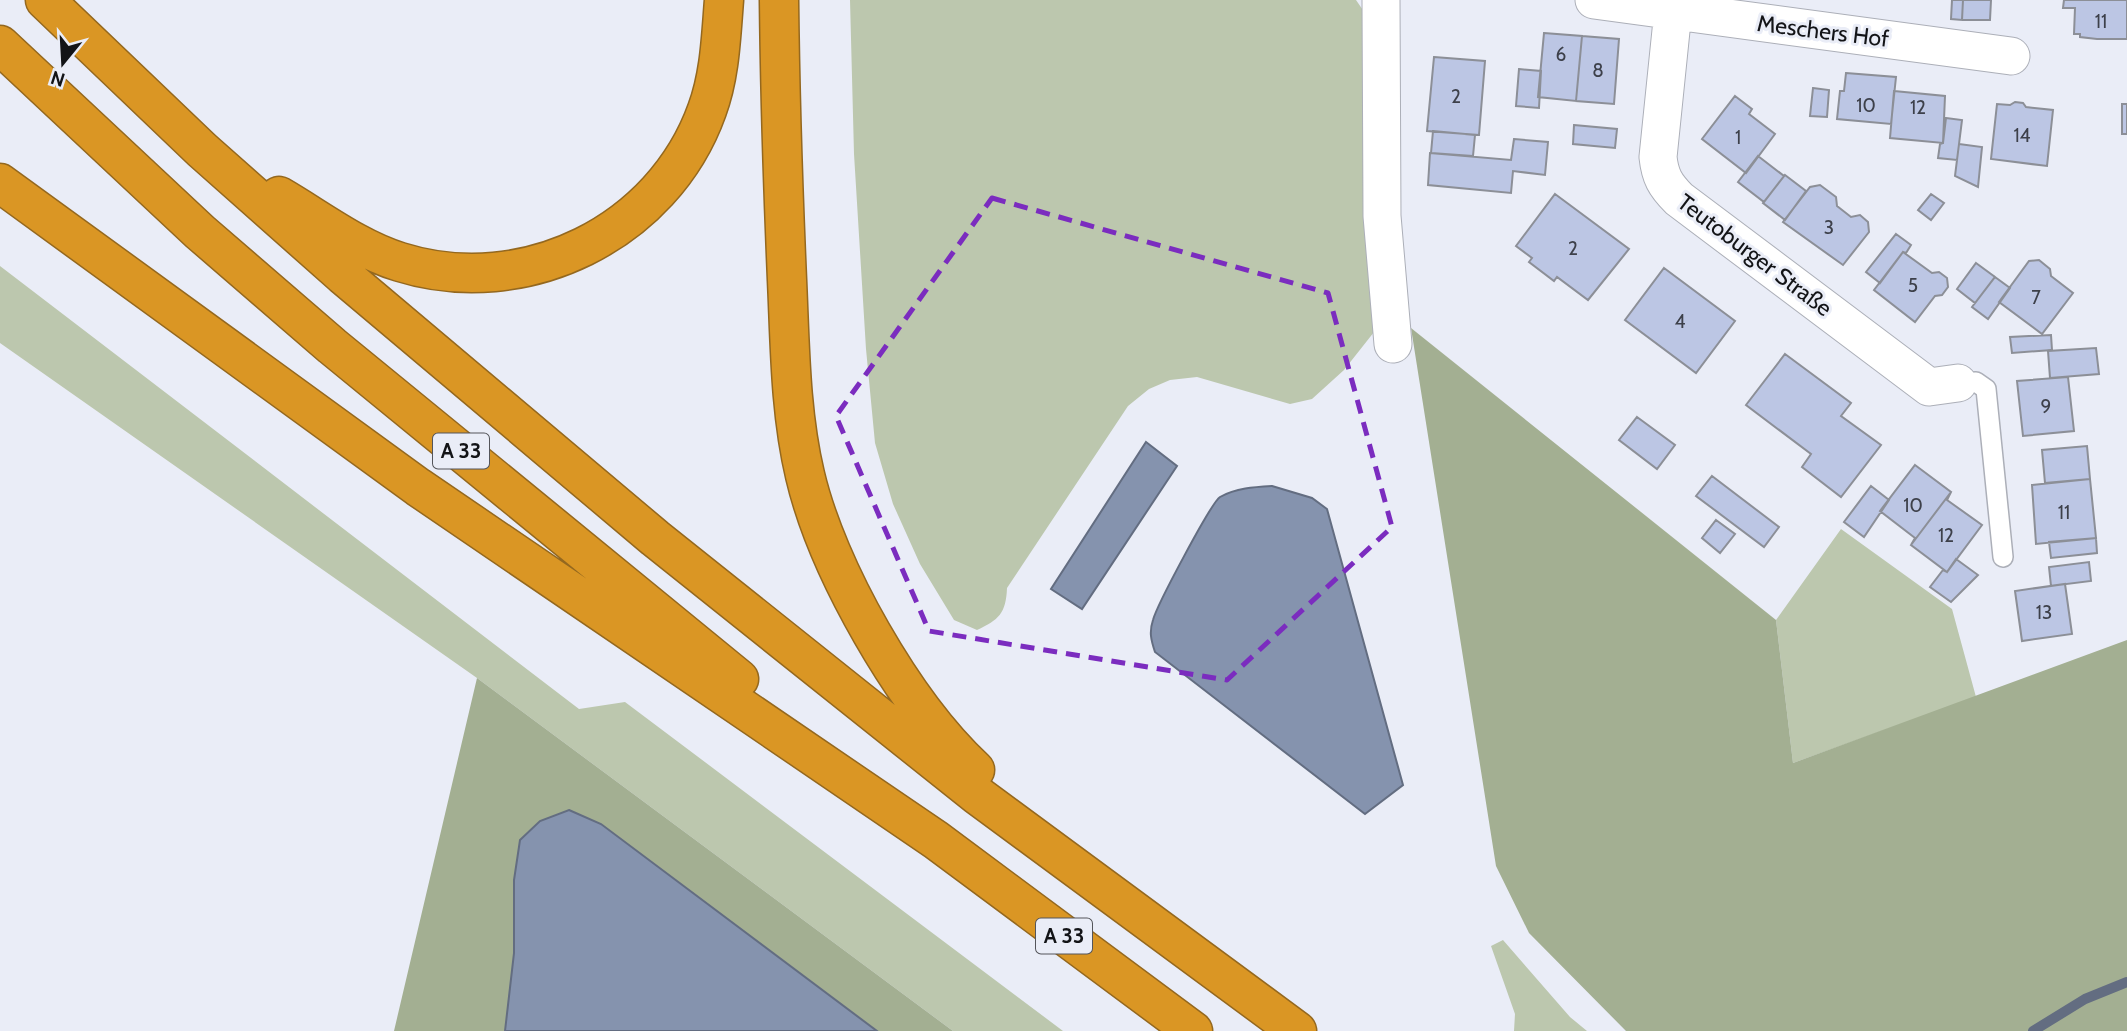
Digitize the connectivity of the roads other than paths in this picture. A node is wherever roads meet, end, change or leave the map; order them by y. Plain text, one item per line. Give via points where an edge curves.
1 (45, 0) edge
2 (724, 0) edge
3 (779, 0) edge
4 (1381, 0) edge
5 (1594, 0) edge
6 (1672, 11) junction
7 (0, 45) edge
8 (2011, 56) dead end
9 (202, 150) junction
10 (0, 184) edge
11 (1393, 344) dead end
12 (1958, 383) joint
13 (2003, 557) dead end
14 (936, 840) junction
15 (1103, 887) junction
16 (1193, 1031) edge
17 (1297, 1031) edge

1 - 9 highway, A 33
2 - 9 highway via 720,59 707,110 685,155 659,191 625,221 545,264 467,274 398,262
3 - 15 highway via 790,357 805,475 822,529 879,646 925,713 968,763
4 - 11 street via 1382,216
5 - 6 street, Meschers Hof
6 - 8 street, Meschers Hof
6 - 12 street, Teutoburger Straße via 1658,157 1667,187 1929,387
7 - 14 highway, A 33 via 200,232 332,346
9 - 15 highway, A 33 via 654,538 977,795
10 - 14 highway via 418,487
12 - 13 lane via 1976,382 1986,389
14 - 16 highway, A 33
15 - 17 highway, A 33

